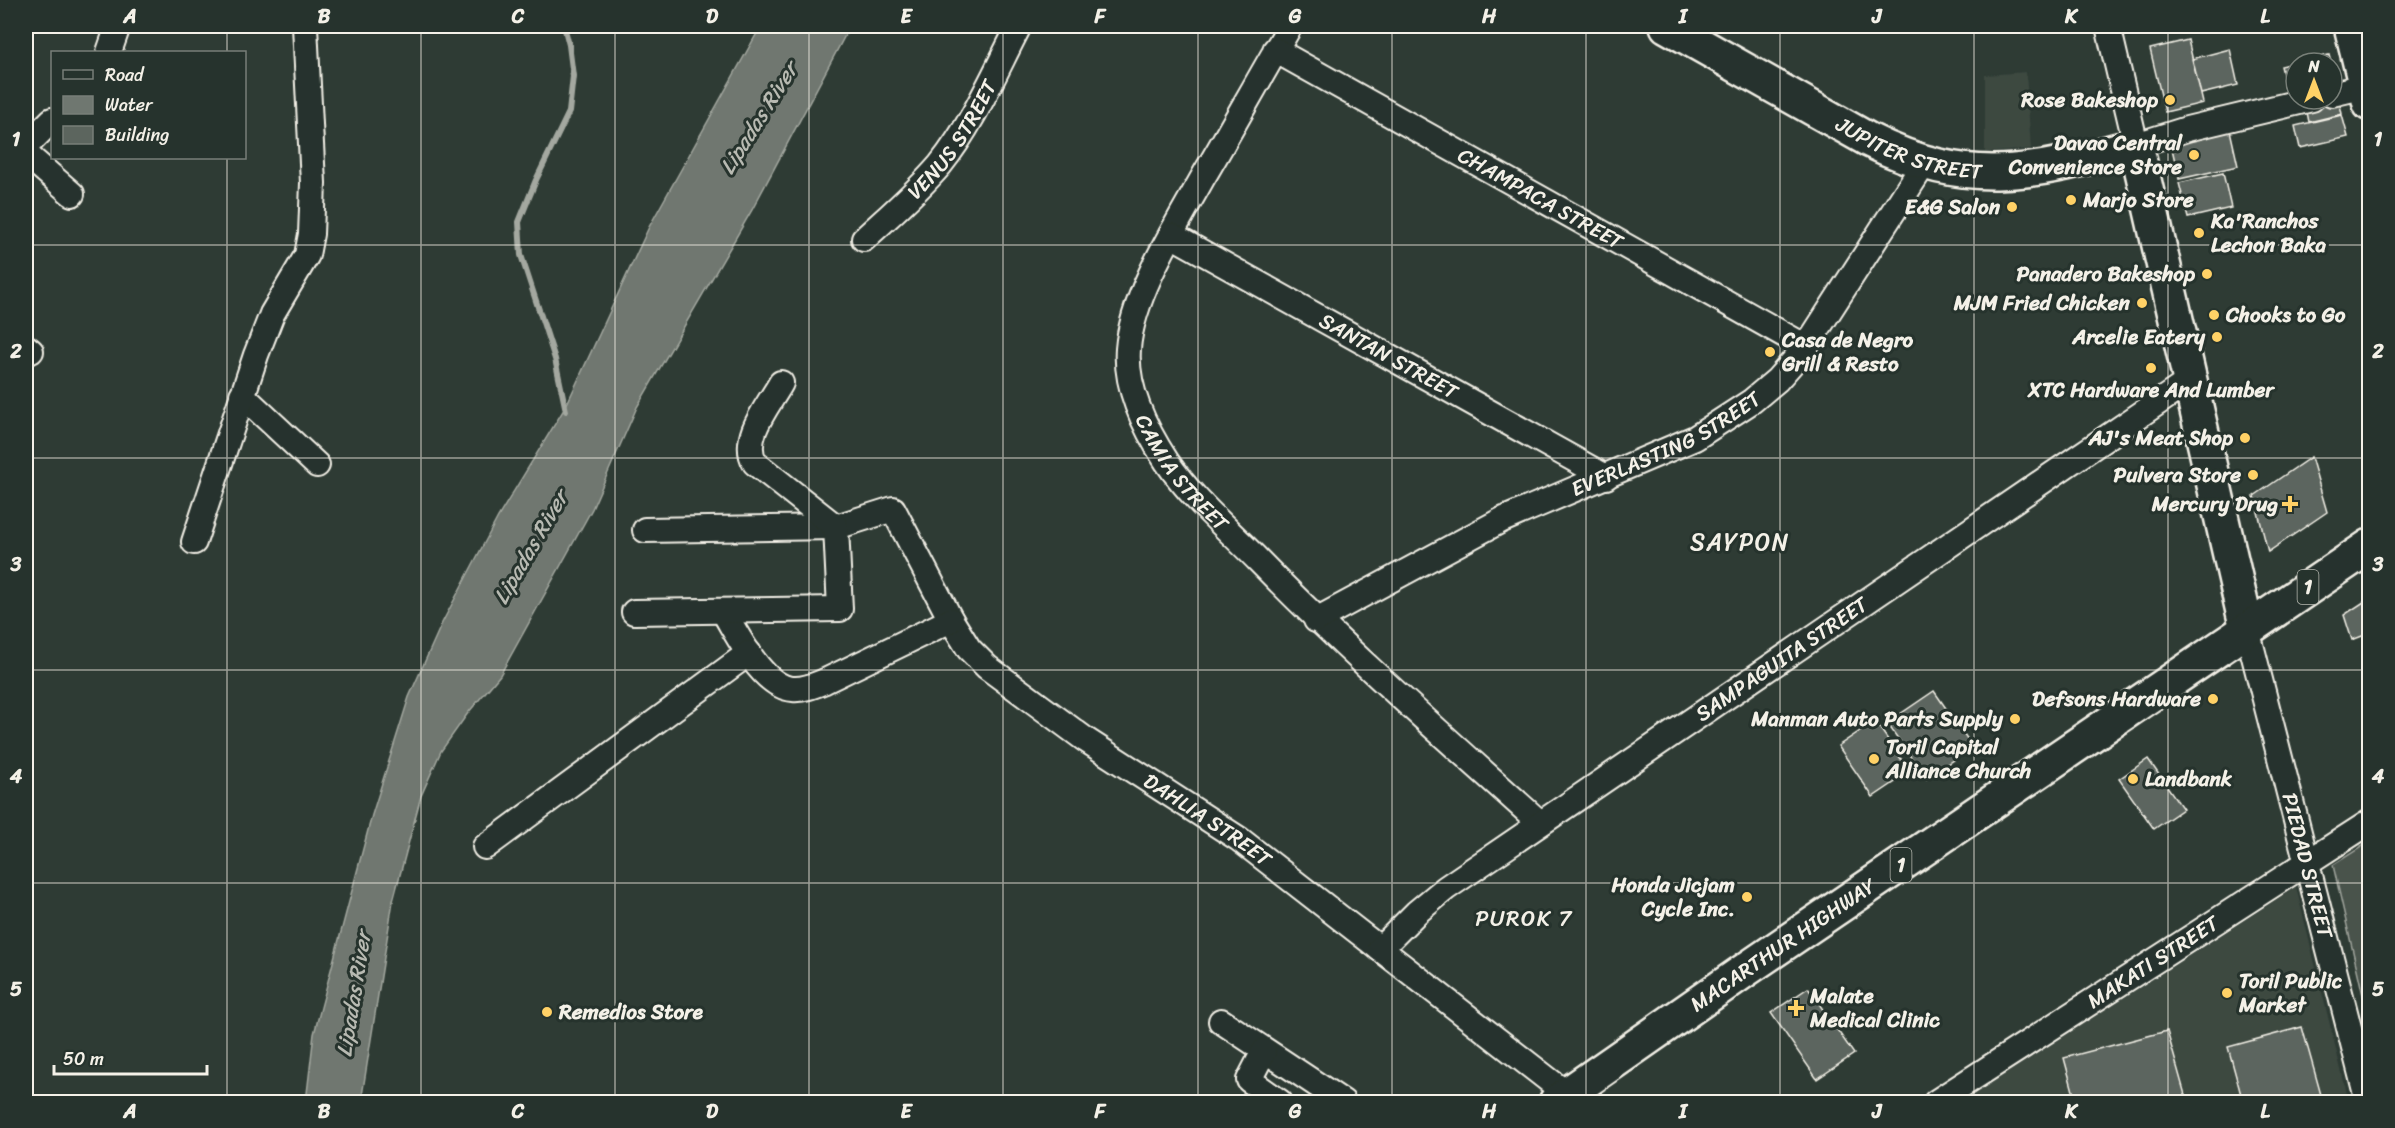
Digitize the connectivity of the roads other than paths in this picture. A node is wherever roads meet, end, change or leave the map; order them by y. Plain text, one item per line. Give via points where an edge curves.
1 (118, 26) edge
2 (304, 26) edge
3 (1019, 26) edge
4 (1290, 26) edge
5 (1667, 26) edge
6 (2108, 26) edge
7 (2351, 26) edge
8 (109, 51) edge
9 (1275, 51) junction
10 (2368, 92) edge
11 (2344, 93) edge
12 (2284, 106) edge
13 (51, 121) edge
14 (2136, 145) junction
15 (26, 146) edge
16 (26, 154) edge
17 (1924, 164) junction
18 (72, 194) dead end
19 (1171, 235) junction
20 (864, 239) dead end
21 (1806, 347) junction
22 (2191, 380) junction
23 (781, 383) dead end
24 (242, 395) junction
25 (317, 465) dead end
26 (1606, 477) junction
27 (836, 527) junction
28 (645, 530) dead end
29 (194, 542) dead end
30 (2370, 546) edge
31 (723, 611) junction
32 (634, 612) dead end
33 (951, 620) junction
34 (1316, 620) junction
35 (2247, 629) junction
36 (749, 653) junction
37 (2370, 822) edge
38 (1540, 823) junction
39 (485, 846) dead end
40 (2308, 860) junction
41 (1380, 949) junction
42 (1221, 1021) dead end
43 (1264, 1050) junction
44 (1567, 1100) edge
45 (1280, 1102) edge
46 (1343, 1102) edge
47 (1936, 1102) edge
48 (2368, 1102) edge

1 - 8 street
2 - 24 street via 312,234 307,255 272,314
3 - 20 street, VENUS STREET via 967,126 940,164
4 - 9 street, CAMIA STREET
5 - 17 main road, JUPITER STREET via 1869,140
6 - 14 street
7 - 10 main road
9 - 19 street, CAMIA STREET
9 - 21 street, CHAMPACA STREET
10 - 11 street
12 - 14 street, JUPITER STREET
13 - 15 street
14 - 17 main road, JUPITER STREET via 2071,163 1995,173
14 - 22 main road
16 - 18 street
17 - 21 street, EVERLASTING STREET
19 - 26 street, SANTAN STREET
19 - 34 street, CAMIA STREET via 1145,289 1128,349 1138,407 1175,471
21 - 26 street, EVERLASTING STREET via 1777,380 1722,422 1664,453
22 - 35 main road
22 - 38 street, SAMPAGUITA STREET
23 - 27 street via 751,436 750,455
24 - 25 street
24 - 29 street
26 - 34 street, EVERLASTING STREET via 1502,520
27 - 28 street
27 - 31 street via 840,609
27 - 33 street, DAHLIA STREET via 893,509
30 - 35 main road, MACARTHUR HIGHWAY / 1
31 - 32 street
31 - 36 street
33 - 36 street via 807,688 778,685
33 - 41 street, DAHLIA STREET via 969,649 987,667 1116,760 1239,839
34 - 38 street, CAMIA STREET
35 - 40 street, PIEDAD STREET
35 - 44 main road, MACARTHUR HIGHWAY / 1 via 1750,967
36 - 39 street
37 - 40 street, MAKATI STREET
38 - 41 street, SAMPAGUITA STREET via 1446,888
40 - 47 street, MAKATI STREET
40 - 48 street, PIEDAD STREET
41 - 44 street, DAHLIA STREET
42 - 43 street
43 - 45 street via 1249,1080
43 - 46 street

